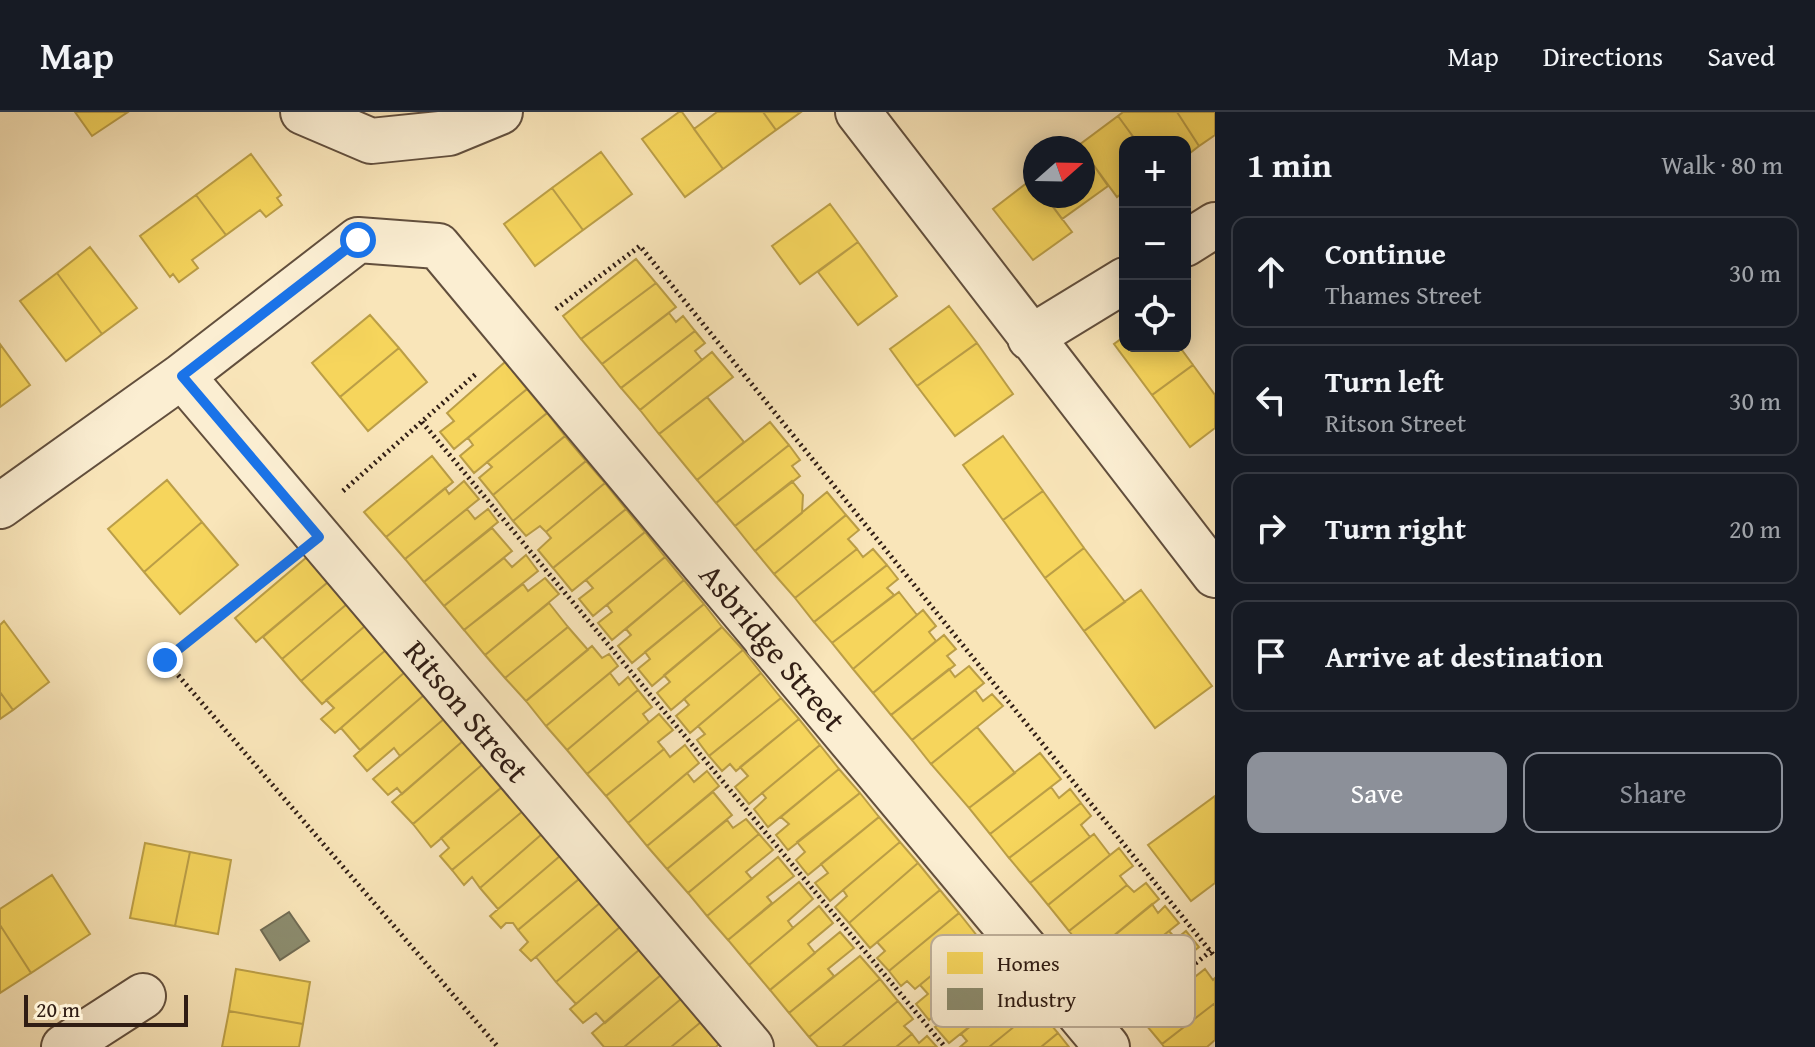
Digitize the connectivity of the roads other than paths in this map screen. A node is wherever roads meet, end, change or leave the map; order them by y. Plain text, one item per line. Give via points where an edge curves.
1 (303, 112) edge
2 (500, 112) edge
3 (858, 112) edge
4 (1215, 225) edge
5 (1191, 240) edge
6 (1119, 284) edge
7 (1030, 338) junction
8 (182, 376) junction
9 (0, 506) edge
10 (1215, 575) edge
11 (1014, 935) edge
12 (143, 996) dead end
13 (1091, 1027) edge
14 (1104, 1043) edge
15 (64, 1047) edge
16 (751, 1047) edge

1 - 2 street via 371,141 449,133
3 - 7 street
4 - 5 street
6 - 7 street
7 - 10 street
8 - 9 street
8 - 11 street, Asbridge Street via 358,240 438,246
8 - 16 street, Ritson Street
12 - 15 street
13 - 14 street, Asbridge Street

